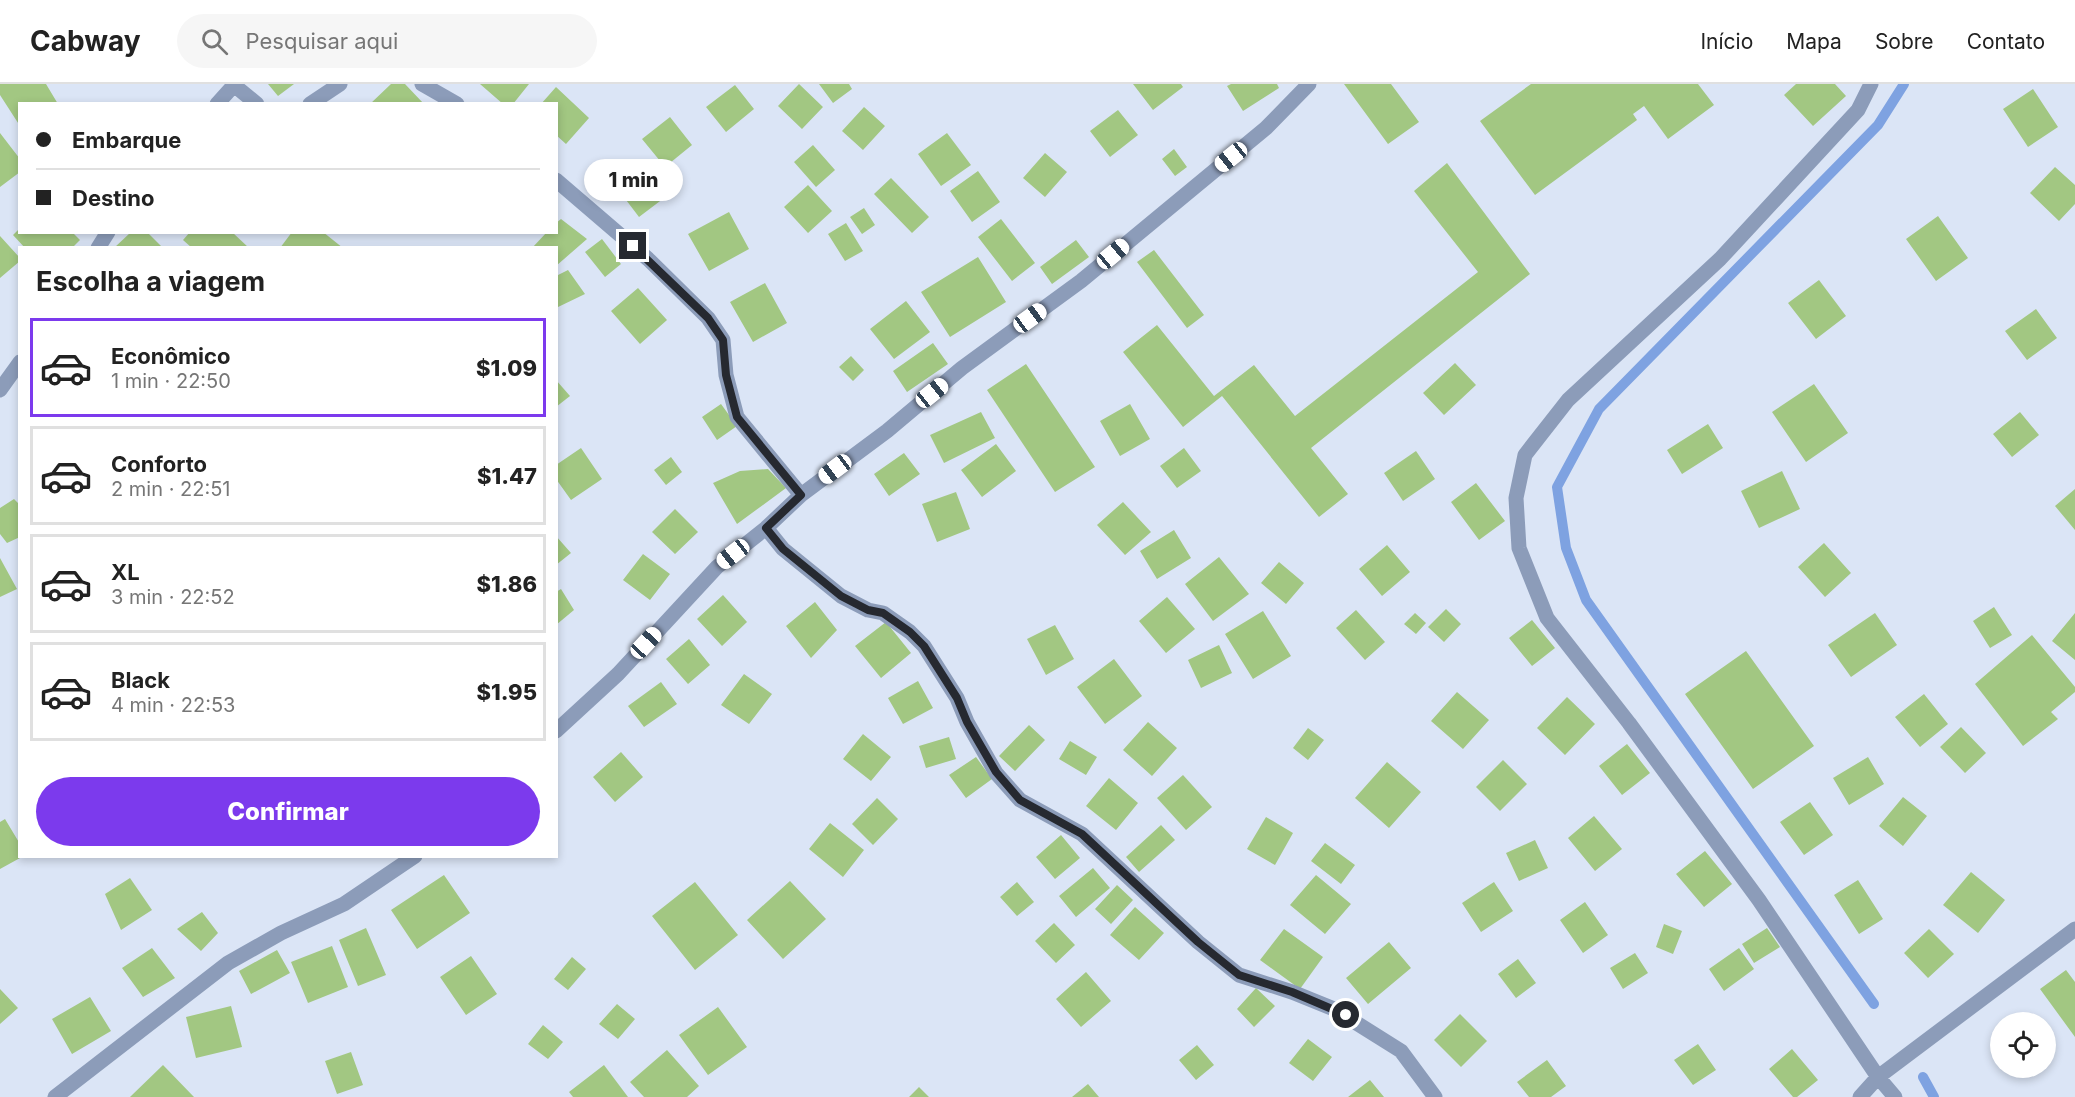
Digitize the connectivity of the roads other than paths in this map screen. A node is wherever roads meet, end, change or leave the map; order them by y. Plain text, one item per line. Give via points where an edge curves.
1 (340, 84) edge
2 (422, 84) edge
3 (1309, 84) edge
4 (1871, 84) edge
5 (235, 85) edge
6 (219, 102) edge
7 (255, 102) edge
8 (313, 102) edge
9 (454, 102) edge
10 (558, 182) edge
11 (18, 365) edge
12 (0, 390) edge
13 (801, 495) junction
14 (766, 528) junction
15 (558, 729) edge
16 (413, 858) edge
17 (2075, 929) edge
18 (1878, 1077) junction
19 (55, 1097) edge
20 (1435, 1097) edge
21 (1860, 1097) edge
22 (1895, 1097) edge

1 - 8 street
2 - 9 street
3 - 13 street via 1266,128 1081,281 962,368
4 - 18 street via 1858,110 1720,260 1568,400 1525,455 1516,498 1519,548 1547,618 1760,900
5 - 6 street
5 - 7 street
10 - 13 street via 648,259 708,318 723,340 726,375 737,417
11 - 12 street
13 - 14 street
14 - 15 street via 717,567 618,674
14 - 20 street via 783,549 841,596 883,613 924,646 996,772 1020,800 1082,834 1239,975 1334,1009 1401,1052
16 - 19 street via 344,904 228,963
17 - 18 street
18 - 21 street
18 - 22 street

